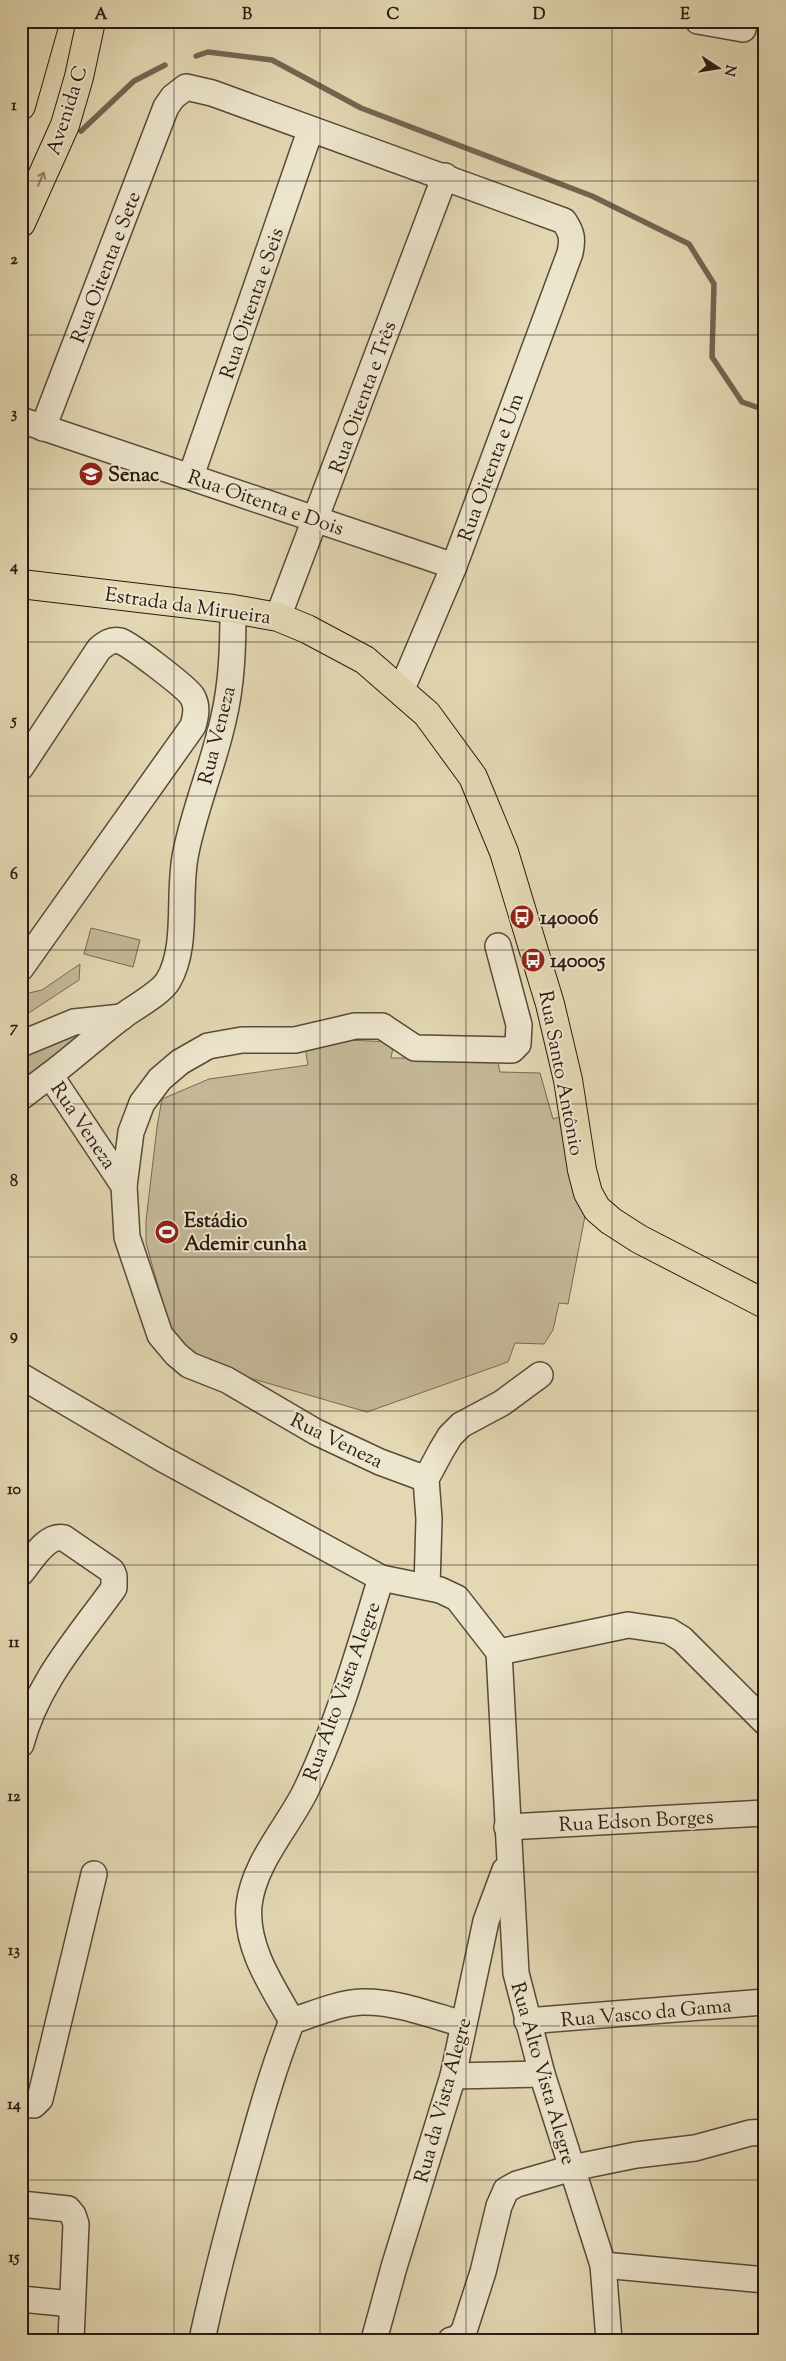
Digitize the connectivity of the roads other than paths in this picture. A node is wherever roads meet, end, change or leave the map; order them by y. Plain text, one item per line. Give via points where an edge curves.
1 (91, 21) edge
2 (698, 21) edge
3 (43, 22) edge
4 (744, 25) edge
5 (21, 106) edge
6 (310, 131) junction
7 (445, 176) junction
8 (21, 223) edge
9 (32, 424) edge
10 (191, 476) junction
11 (316, 520) junction
12 (454, 566) junction
13 (21, 584) edge
14 (233, 609) junction
15 (278, 617) junction
16 (401, 691) junction
17 (21, 767) edge
18 (472, 777) joint
19 (498, 946) dead end
20 (21, 968) edge
21 (550, 1004) junction
22 (517, 1014) junction
23 (122, 1016) junction
24 (21, 1044) edge
25 (50, 1075) junction
26 (21, 1097) edge
27 (124, 1186) junction
28 (765, 1304) edge
29 (540, 1375) dead end
30 (21, 1376) edge
31 (426, 1479) junction
32 (21, 1573) edge
33 (381, 1578) junction
34 (427, 1587) junction
35 (499, 1652) junction
36 (765, 1722) edge
37 (21, 1744) edge
38 (765, 1813) edge
39 (507, 1827) junction
40 (508, 1860) junction
41 (94, 1874) dead end
42 (765, 2002) edge
43 (292, 2021) junction
44 (527, 2021) junction
45 (463, 2024) junction
46 (542, 2074) junction
47 (453, 2076) junction
48 (21, 2104) edge
49 (765, 2132) edge
50 (572, 2168) junction
51 (21, 2204) edge
52 (603, 2266) junction
53 (765, 2280) edge
54 (21, 2298) edge
55 (72, 2304) junction
56 (72, 2340) edge
57 (202, 2340) edge
58 (374, 2340) edge
59 (451, 2340) edge
60 (609, 2340) edge

8 -> 1 main road, Avenida C via 65,125 80,76
2 - 4 street
3 - 5 main road
6 - 7 street
6 - 9 street, Rua Oitenta e Sete via 212,93 186,87 173,97
6 - 10 street, Rua Oitenta e Seis
7 - 11 street, Rua Oitenta e Três
7 - 12 street, Rua Oitenta e Um via 564,222 573,241
9 - 10 street, Rua Oitenta e Dois
10 - 11 street, Rua Oitenta e Dois
11 - 12 street, Rua Oitenta e Dois
11 - 15 street, Rua Oitenta e Três
12 - 16 street, Rua Oitenta e Um
13 - 14 main road, Estrada da Mirueira via 146,592
14 - 15 main road, Estrada da Mirueira
14 - 23 street, Rua Veneza via 230,681 223,721 185,854 176,968 167,984
15 - 16 main road, Estrada da Mirueira via 307,628 365,660
16 - 18 main road, Estrada da Mirueira via 428,714
17 - 20 street via 99,649 109,642 120,641 132,648 193,697 197,712 193,726
18 - 21 main road, Rua Santo Antônio via 504,852
19 - 22 street
21 - 22 street
21 - 28 main road, Rua Santo Antônio via 568,1080 584,1178 597,1209 639,1239
22 - 27 street via 518,1044 512,1050 415,1048 382,1026 355,1026 295,1040 242,1040 208,1046 180,1062 160,1079 142,1102 131,1132
23 - 24 street via 74,1022
23 - 25 street, Rua Veneza
25 - 26 street
25 - 27 street, Rua Veneza
27 - 31 street, Rua Veneza via 127,1237 160,1335 176,1354 316,1432
29 - 31 street via 502,1403 461,1425 450,1436
30 - 33 street via 162,1458
31 - 34 street via 429,1519
32 - 37 street via 57,1536 112,1571 114,1576 114,1588 46,1680
33 - 34 street
33 - 43 street, Rua Alto Vista Alegre via 330,1736 306,1791 258,1874 249,1905 250,1930 259,1960
34 - 35 street via 457,1598
35 - 36 street via 628,1625 668,1631 682,1639
35 - 39 street, Rua Alto Vista Alegre
38 - 39 street, Rua Edson Borges
39 - 40 street, Rua Alto Vista Alegre
40 - 44 street, Rua Alto Vista Alegre via 516,1973
40 - 45 street, Rua da Vista Alegre via 486,1921
41 - 48 street via 40,2099 34,2105
42 - 44 street, Rua Vasco da Gama
43 - 45 street via 362,2002 384,2004
43 - 57 street via 256,2129 218,2267
44 - 46 street, Rua Alto Vista Alegre
45 - 47 street, Rua da Vista Alegre
46 - 47 street
46 - 50 street, Rua Alto Vista Alegre
47 - 58 street, Rua da Vista Alegre
49 - 50 street via 695,2148
50 - 52 street, Rua Alto Vista Alegre
50 - 59 street via 506,2190 464,2332
51 - 55 street via 68,2209 73,2215 76,2224
52 - 53 street
52 - 60 street, Rua Alto Vista Alegre
54 - 55 street
55 - 56 street

